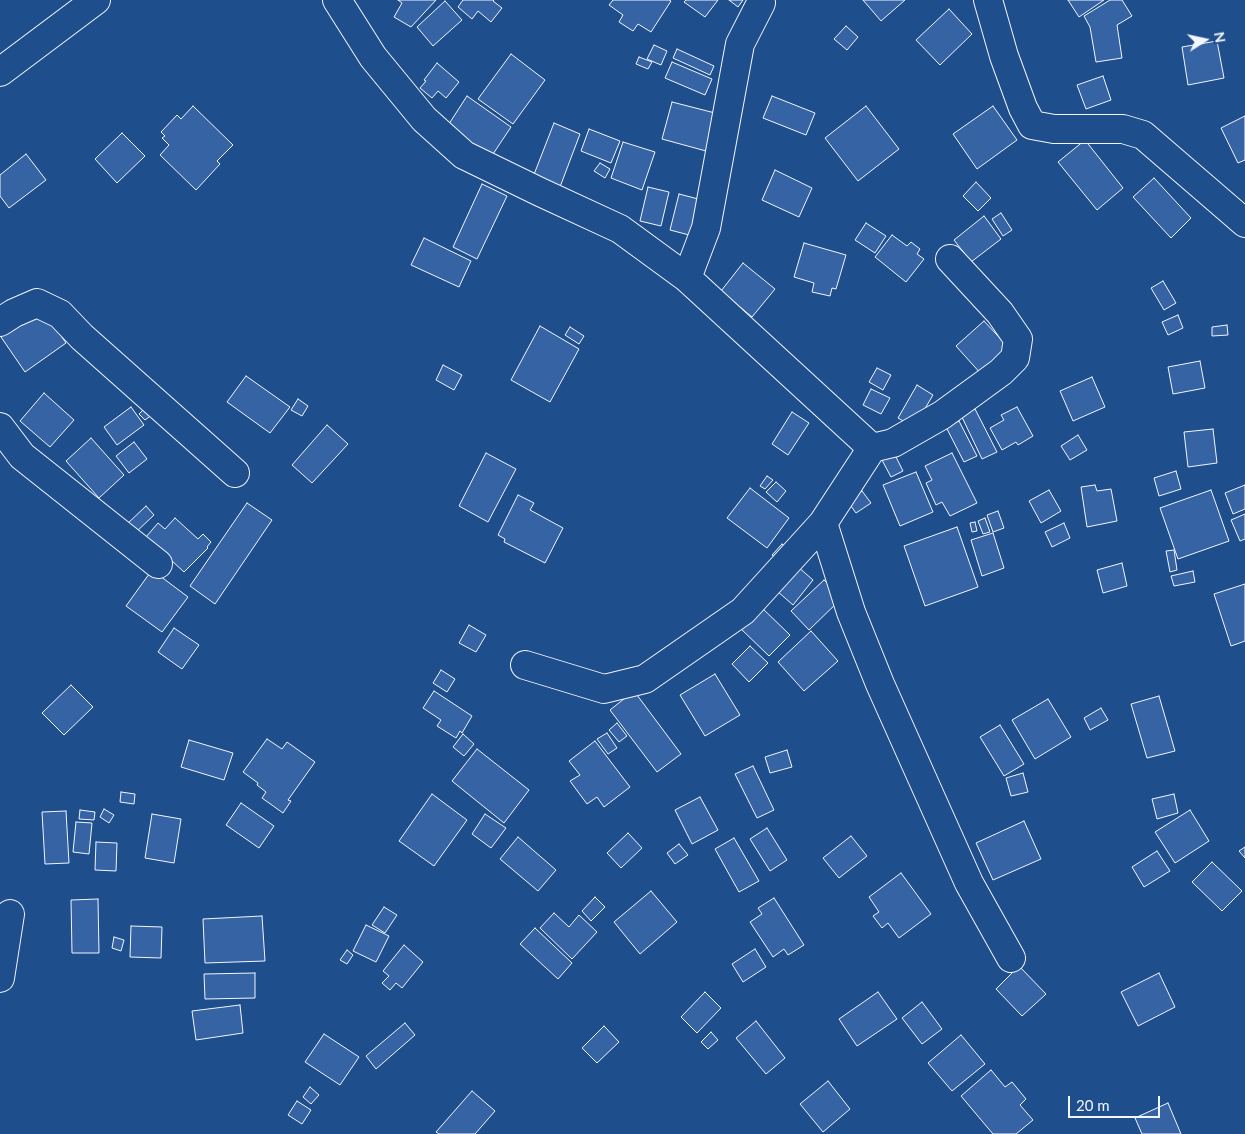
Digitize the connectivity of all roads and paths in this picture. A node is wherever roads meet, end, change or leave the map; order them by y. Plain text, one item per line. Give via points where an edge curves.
1 (96, 0) edge
2 (337, 0) edge
3 (988, 0) edge
4 (761, 3) dead end
5 (0, 72) edge
6 (1245, 223) edge
7 (950, 259) dead end
8 (687, 278) junction
9 (0, 322) edge
10 (0, 427) edge
11 (872, 448) junction
12 (235, 472) dead end
13 (823, 523) junction
14 (158, 564) dead end
15 (525, 664) dead end
16 (10, 914) dead end
17 (1012, 958) dead end
18 (0, 978) edge

1 - 5 street
2 - 8 street via 373,56 424,119 464,155 620,229
3 - 6 street via 1004,56 1032,125 1054,129 1124,129 1143,136
4 - 8 street via 740,44 706,228
7 - 11 street via 1000,313 1018,339 1015,358 942,415 894,443
8 - 11 street
9 - 12 street via 37,303 60,314
10 - 14 street via 22,456
11 - 13 street
13 - 15 street via 743,611 645,678 604,690
13 - 17 street via 851,612 880,684 969,883
16 - 18 street

